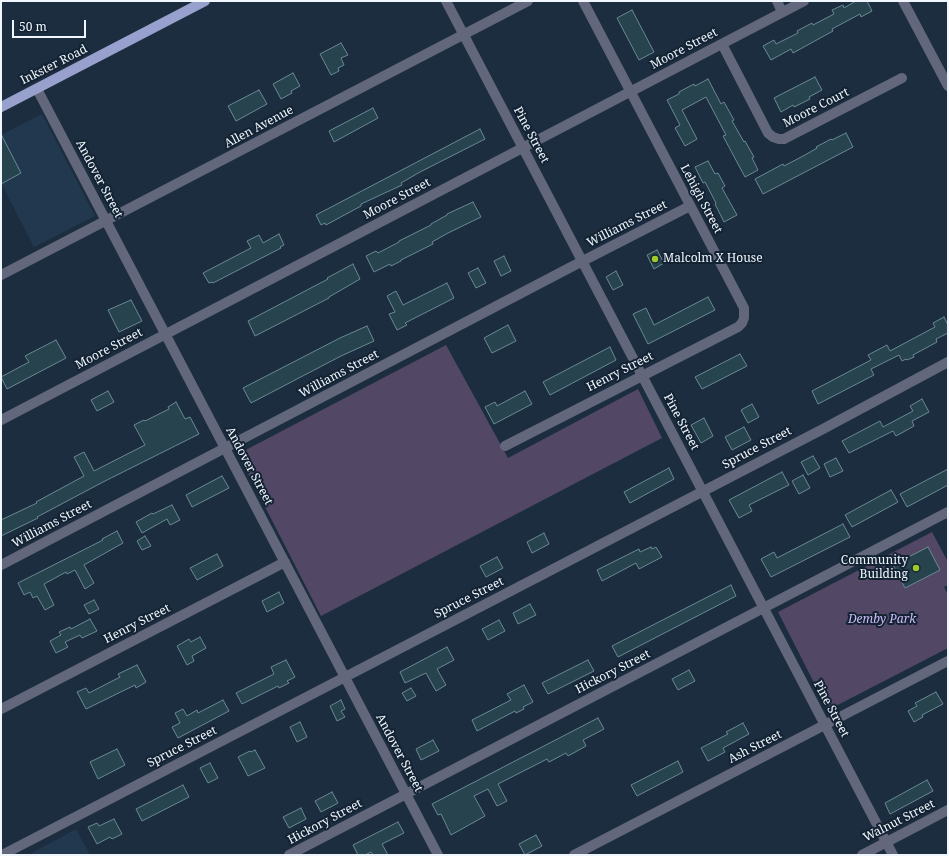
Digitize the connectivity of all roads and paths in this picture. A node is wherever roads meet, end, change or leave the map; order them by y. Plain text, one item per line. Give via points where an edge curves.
1 (205, 1) edge
2 (446, 1) edge
3 (528, 1) edge
4 (584, 1) edge
5 (777, 1) edge
6 (804, 1) edge
7 (903, 1) edge
8 (782, 12) junction
9 (464, 35) junction
10 (722, 44) junction
11 (902, 78) dead end
12 (948, 86) edge
13 (37, 89) junction
14 (631, 92) junction
15 (1, 107) edge
16 (523, 148) junction
17 (690, 206) junction
18 (106, 221) junction
19 (582, 262) junction
20 (1, 275) edge
21 (744, 318) joint
22 (165, 335) junction
23 (948, 362) edge
24 (642, 376) junction
25 (1, 420) edge
26 (505, 446) dead end
27 (225, 448) junction
28 (702, 491) junction
29 (948, 512) edge
30 (285, 562) junction
31 (1, 565) edge
32 (764, 608) junction
33 (948, 661) edge
34 (345, 677) junction
35 (1, 709) edge
36 (825, 725) junction
37 (406, 794) junction
38 (948, 810) edge
39 (886, 843) junction
40 (2, 855) edge
41 (289, 855) edge
42 (438, 855) edge
43 (574, 855) edge
44 (862, 855) edge
45 (893, 855) edge

1 - 13 main road, Inkster Road
2 - 9 street, Pine Street
3 - 9 street, Allen Avenue
4 - 14 street, Lehigh Street
5 - 8 street
6 - 8 street, Moore Street
7 - 12 street
8 - 10 street, Moore Street
9 - 16 street, Pine Street
9 - 18 street, Allen Avenue
10 - 11 street, Moore Court via 768,133 779,140
10 - 14 street, Moore Street
13 - 15 main road, Inkster Road
13 - 18 street, Andover Street
14 - 16 street, Moore Street
14 - 17 street, Lehigh Street
16 - 19 street, Pine Street
16 - 22 street, Moore Street
17 - 19 street, Williams Street
17 - 21 street, Lehigh Street via 744,308
18 - 20 street, Allen Avenue
18 - 22 street, Andover Street
19 - 24 street, Pine Street
19 - 27 street, Williams Street
21 - 24 street, Henry Street via 738,327
22 - 25 street, Moore Street
22 - 27 street, Andover Street
23 - 28 street, Spruce Street
24 - 26 street, Henry Street
24 - 28 street, Pine Street
27 - 30 street, Andover Street
27 - 31 street, Williams Street
28 - 32 street, Pine Street
28 - 34 street, Spruce Street
29 - 32 street, Hickory Street
30 - 34 street, Andover Street
30 - 35 street, Henry Street
32 - 36 street, Pine Street
32 - 37 street, Hickory Street
33 - 36 street, Ash Street
34 - 37 street, Andover Street
34 - 40 street, Spruce Street
36 - 39 street, Pine Street
36 - 43 street, Ash Street
37 - 41 street, Hickory Street
37 - 42 street, Andover Street
38 - 39 street, Walnut Street
39 - 44 street, Walnut Street
39 - 45 street, Pine Street

